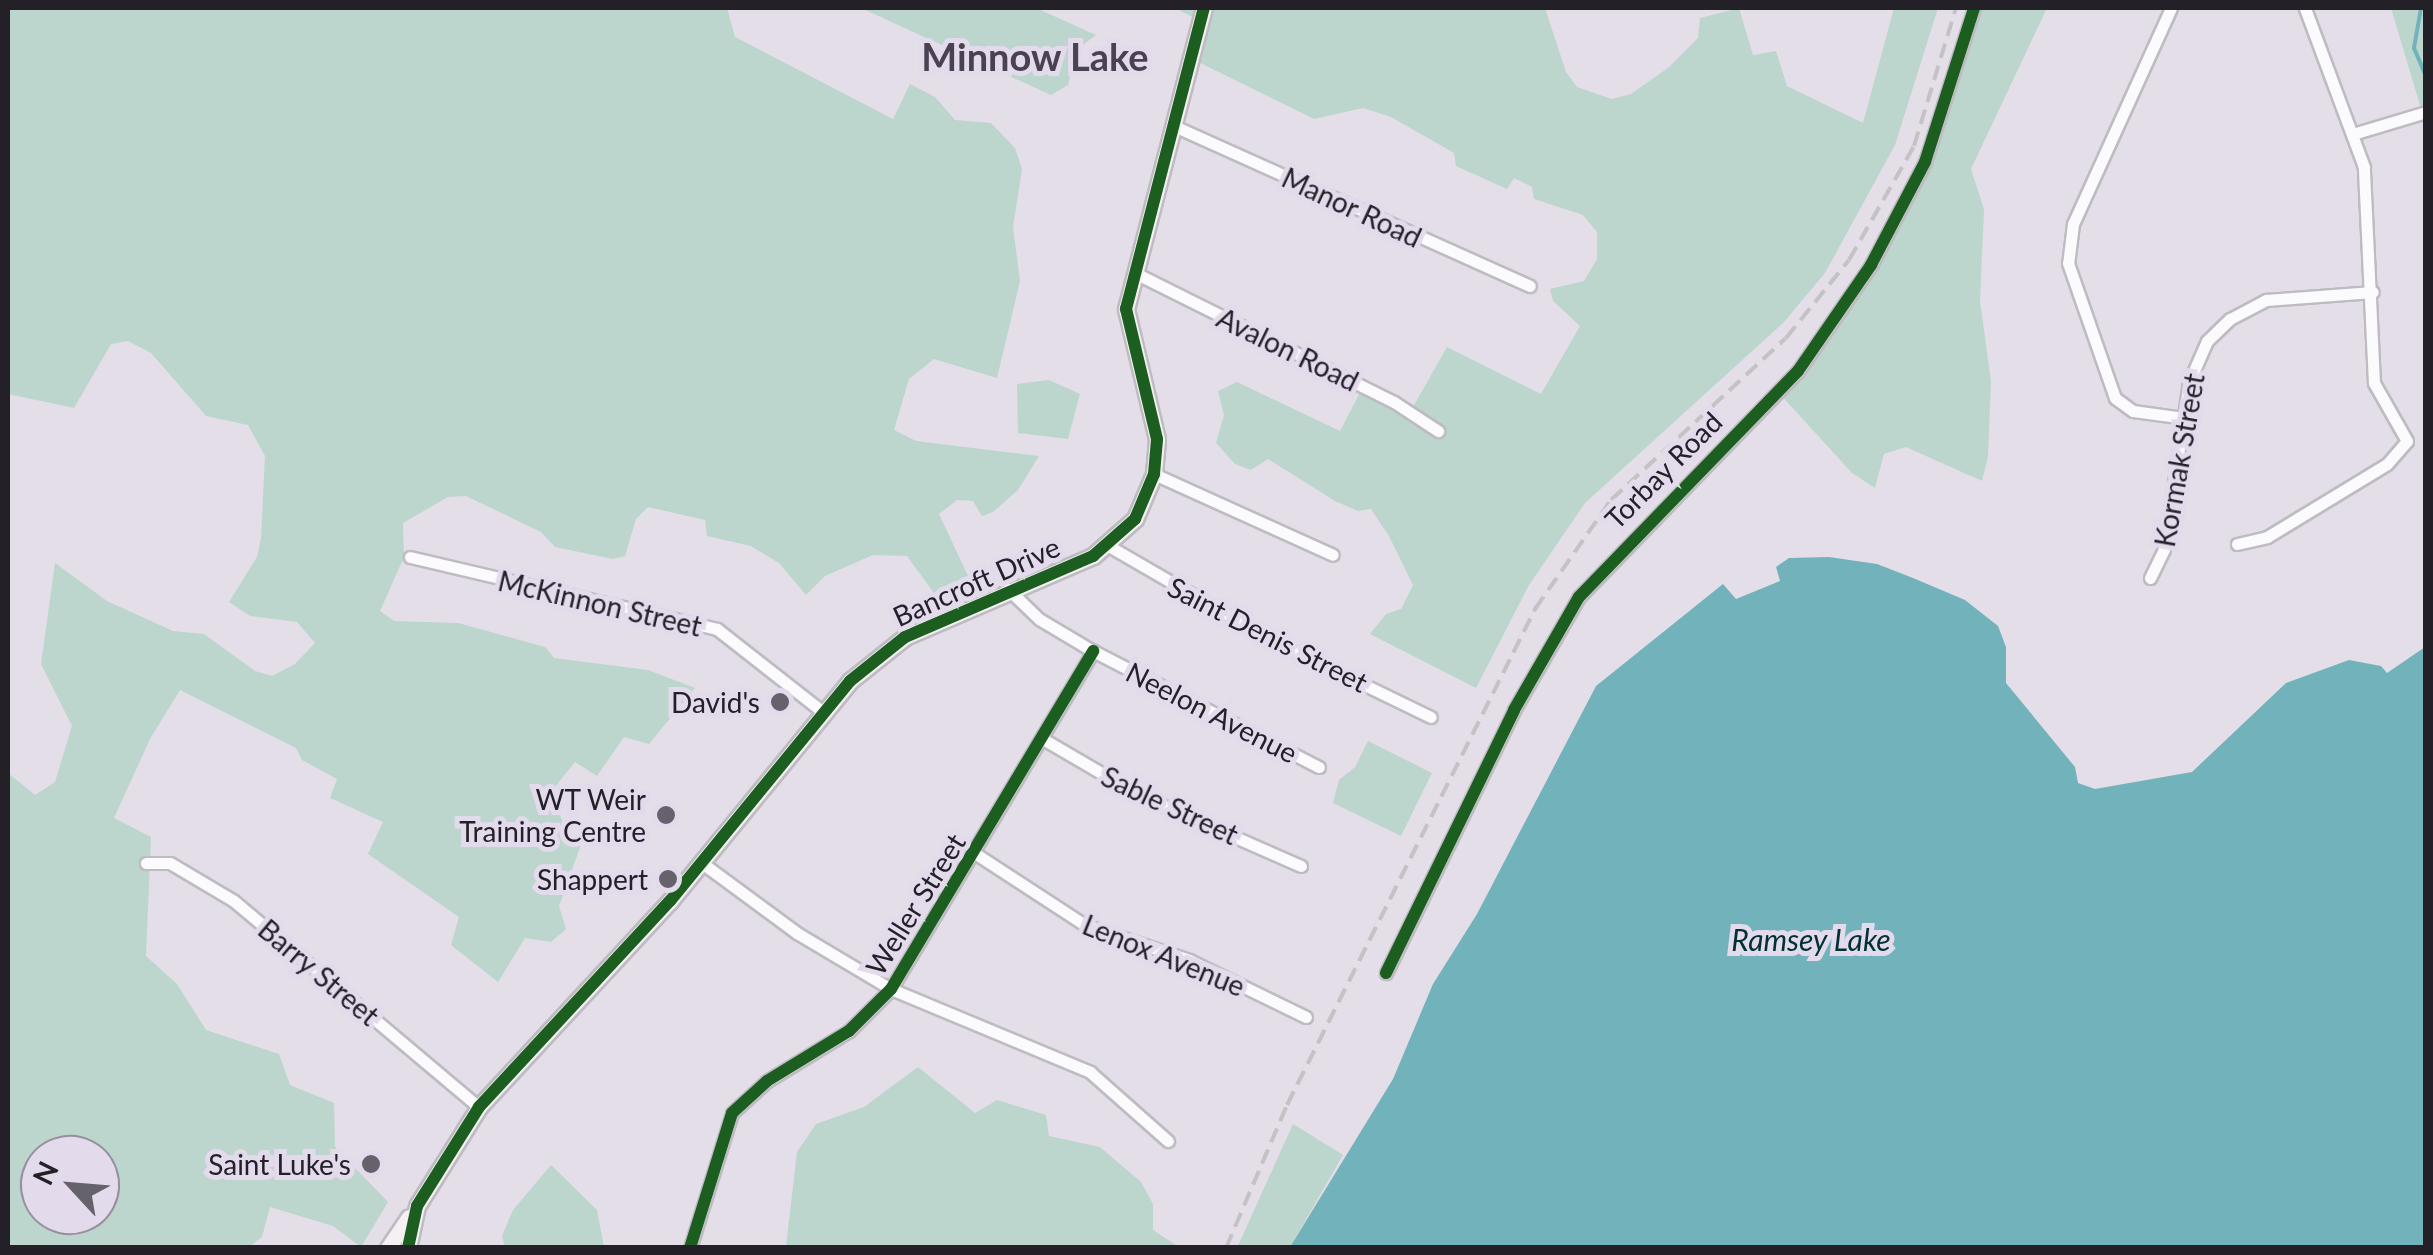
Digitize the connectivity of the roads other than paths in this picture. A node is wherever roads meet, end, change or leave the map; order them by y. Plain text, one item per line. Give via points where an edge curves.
1 (1204, 8) edge
2 (1974, 8) edge
3 (2172, 8) edge
4 (2305, 8) edge
5 (2426, 112) edge
6 (1174, 126) junction
7 (2352, 134) junction
8 (1135, 273) junction
9 (1530, 286) dead end
10 (2373, 292) junction
11 (2184, 418) junction
12 (1438, 431) dead end
13 (1154, 474) junction
14 (2237, 544) dead end
15 (1107, 545) junction
16 (1332, 555) dead end
17 (410, 558) dead end
18 (2150, 578) dead end
19 (1008, 589) junction
20 (1093, 651) junction
21 (823, 712) junction
22 (1432, 717) dead end
23 (1043, 739) junction
24 (1319, 766) dead end
25 (976, 854) junction
26 (702, 863) junction
27 (146, 864) dead end
28 (1301, 866) dead end
29 (1386, 973) dead end
30 (892, 990) junction
31 (1306, 1017) dead end
32 (480, 1107) junction
33 (1168, 1141) dead end
34 (417, 1206) junction
35 (388, 1248) edge
36 (408, 1248) edge
37 (690, 1248) edge

1 - 6 main road, Bancroft Drive
2 - 29 street, Torbay Road via 1925,162 1872,264 1798,370 1579,597 1514,710
3 - 11 street via 2074,224 2068,263 2114,398 2133,410
4 - 7 street
5 - 7 street
6 - 8 main road, Bancroft Drive
6 - 9 street, Manor Road
7 - 10 street via 2368,192
8 - 12 street, Avalon Road via 1394,402
8 - 13 main road, Bancroft Drive via 1126,322 1155,424
10 - 11 street, Kormak Street via 2278,298 2230,319 2200,353
10 - 14 street via 2374,383 2405,437 2402,452 2266,537
11 - 18 street, Kormak Street via 2164,549
13 - 15 main road, Bancroft Drive via 1136,519
13 - 16 street
15 - 19 main road, Bancroft Drive
15 - 22 street, Saint Denis Street via 1266,637
17 - 21 street, McKinnon Street via 717,629
19 - 20 street, Neelon Avenue via 1039,619
19 - 21 main road, Bancroft Drive via 904,637
20 - 23 street, Weller Street
20 - 24 street, Neelon Avenue
21 - 26 main road, Bancroft Drive
23 - 25 street, Weller Street
23 - 28 street, Sable Street via 1137,794
25 - 30 street, Weller Street
25 - 31 street, Lenox Avenue via 1085,925 1189,960
26 - 30 street via 797,933
26 - 32 main road, Bancroft Drive
27 - 32 street, Barry Street via 170,863 225,895
30 - 33 street via 1090,1072
30 - 37 street, Weller Street via 858,1024 732,1112
32 - 34 main road, Bancroft Drive
34 - 35 main road
34 - 36 main road, Bancroft Drive

